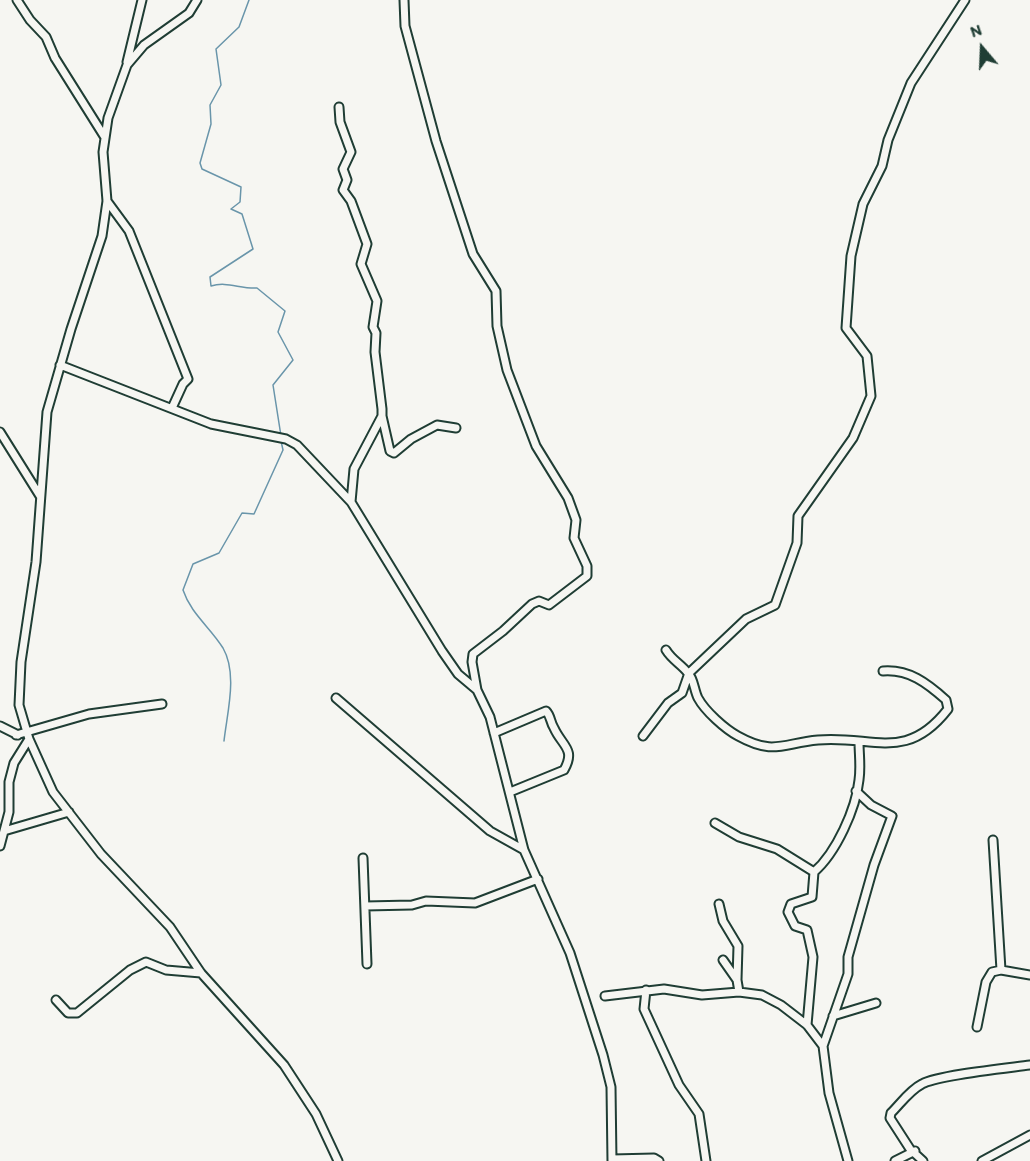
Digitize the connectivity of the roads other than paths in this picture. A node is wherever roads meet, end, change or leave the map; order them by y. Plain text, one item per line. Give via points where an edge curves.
1 (17, 0) edge
2 (142, 0) edge
3 (197, 0) edge
4 (404, 0) edge
5 (965, 0) edge
6 (127, 65) junction
7 (339, 107) dead end
8 (104, 136) junction
9 (107, 201) junction
10 (60, 365) junction
11 (172, 408) junction
12 (382, 416) junction
13 (456, 428) dead end
14 (0, 432) edge
15 (41, 497) junction
16 (351, 502) junction
17 (666, 650) dead end
18 (883, 671) dead end
19 (689, 673) junction
20 (477, 690) junction
21 (336, 698) dead end
22 (162, 704) dead end
23 (0, 726) edge
24 (3, 732) edge
25 (494, 733) junction
26 (28, 735) junction
27 (643, 736) dead end
28 (859, 742) junction
29 (856, 791) junction
30 (510, 792) junction
31 (69, 812) junction
32 (714, 823) dead end
33 (4, 831) junction
34 (993, 840) dead end
35 (0, 846) edge
36 (524, 850) junction
37 (363, 858) dead end
38 (814, 872) junction
39 (538, 879) junction
40 (719, 904) dead end
41 (365, 906) junction
42 (723, 960) dead end
43 (367, 964) dead end
44 (1001, 970) junction
45 (201, 973) junction
46 (1030, 975) edge
47 (737, 980) junction
48 (646, 990) junction
49 (740, 992) junction
50 (605, 996) dead end
51 (56, 1000) dead end
52 (876, 1003) dead end
53 (833, 1016) junction
54 (807, 1025) junction
55 (977, 1027) dead end
56 (823, 1046) junction
57 (1030, 1065) edge
58 (1030, 1135) edge
59 (915, 1151) junction
60 (612, 1160) edge
61 (338, 1161) edge
62 (659, 1161) edge
63 (706, 1161) edge
64 (848, 1161) edge
65 (895, 1161) edge
66 (923, 1161) edge
67 (982, 1161) edge

1 - 8 street via 46,37
2 - 6 street
3 - 6 street via 189,13 144,45
4 - 20 street via 405,26 436,141 473,255 496,291 496,326 507,370 536,446 568,498 576,520 574,538 587,566 587,576 578,583 549,605 539,601 532,604 473,654
5 - 19 street via 911,83 882,166 863,204 851,256 846,328 867,356 871,396 853,438 798,516 797,543 776,605 746,619
6 - 8 street
7 - 12 street via 351,152 343,168 347,180 343,190 351,201 366,244 361,264 376,301 373,327
8 - 9 street
9 - 10 street via 102,236
9 - 11 street via 129,231 188,379
10 - 11 street
10 - 15 street via 47,412
11 - 16 street via 212,424 282,439 309,456
12 - 13 street via 386,445 394,453 436,425
12 - 16 street via 354,469
14 - 15 street
15 - 26 street via 21,662 19,705
16 - 20 street via 442,651 458,674
17 - 19 street
18 - 28 street via 908,673 946,700 948,709 922,735 894,743
19 - 27 street via 682,693 668,703
19 - 28 street via 699,700 738,736 768,748 817,740
20 - 25 street
21 - 36 street via 490,831
22 - 26 street via 89,714
23 - 24 street
24 - 26 street
25 - 30 street
25 - 30 street via 546,711 571,754 564,770
26 - 31 street via 53,792
26 - 33 street via 9,782 9,812
28 - 29 street
29 - 38 street via 833,851
29 - 53 street via 892,816 874,865 848,957 848,974
30 - 36 street
31 - 33 street
31 - 45 street via 101,854 170,927
32 - 38 street via 739,837 777,849
33 - 35 street
34 - 44 street
36 - 39 street
37 - 41 street
38 - 54 street via 812,897 791,904 788,912 795,926 807,930 812,944
39 - 41 street via 475,903 426,900 412,905
39 - 60 street via 570,953 603,1055 611,1087
40 - 47 street via 723,921 738,946
41 - 43 street
42 - 47 street
44 - 46 street
44 - 55 street via 992,972 986,982
45 - 51 street via 166,970 146,962 130,970 77,1013 68,1013
45 - 61 street via 284,1065 316,1114
47 - 49 street
48 - 49 street via 678,989 702,995
48 - 50 street
48 - 63 street via 644,1009 679,1085 699,1114
49 - 54 street via 762,994
52 - 53 street
53 - 56 street
54 - 56 street
56 - 64 street via 829,1093
57 - 59 street via 942,1077 915,1088 890,1118
58 - 67 street
59 - 65 street
59 - 66 street
60 - 62 street

